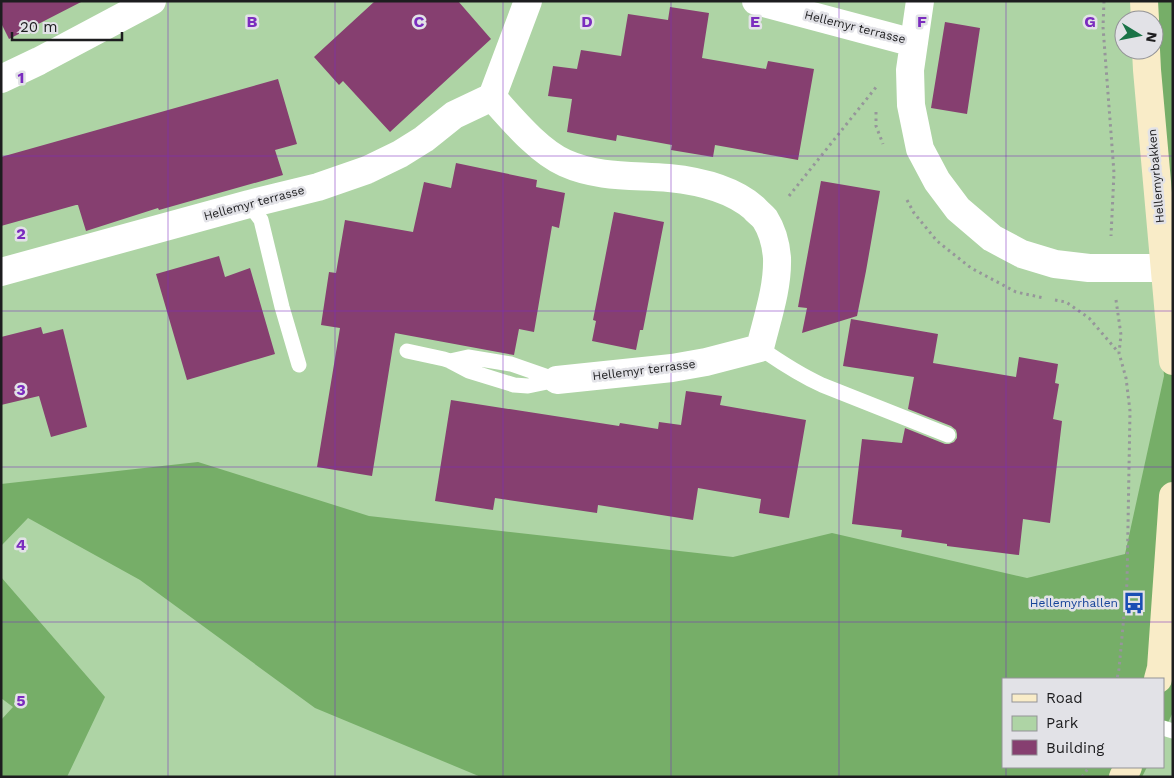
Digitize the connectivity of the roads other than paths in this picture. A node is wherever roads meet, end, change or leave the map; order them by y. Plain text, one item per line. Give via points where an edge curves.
1 (152, 1) edge
2 (528, 1) edge
3 (756, 1) edge
4 (920, 1) edge
5 (914, 43) junction
6 (1147, 60) edge
7 (1, 79) edge
8 (492, 97) junction
9 (249, 204) junction
10 (1165, 268) junction
11 (1, 272) edge
12 (760, 348) junction
13 (407, 351) dead end
14 (1173, 362) edge
15 (299, 364) dead end
16 (557, 380) joint
17 (948, 435) dead end
18 (1173, 496) edge
19 (1158, 678) edge

1 - 7 street
2 - 8 street
3 - 5 street, Hellemyr terrasse
4 - 5 street
5 - 10 street, Hellemyr terrasse via 910,105 920,149 958,210 992,238 1022,254 1055,264 1089,268
6 - 10 street, Hellemyrbakken
8 - 9 street, Hellemyr terrasse via 454,115 424,139 367,170 318,187
8 - 12 street via 547,153 564,163 607,174 671,178 716,186 745,201 764,218 774,238 777,258 776,277
9 - 11 street, Hellemyr terrasse
9 - 15 lane via 261,220
10 - 14 street, Hellemyrbakken
12 - 16 street, Hellemyr terrasse via 672,368
12 - 17 lane via 804,377
13 - 16 lane via 450,361 468,358 511,364
18 - 19 street

